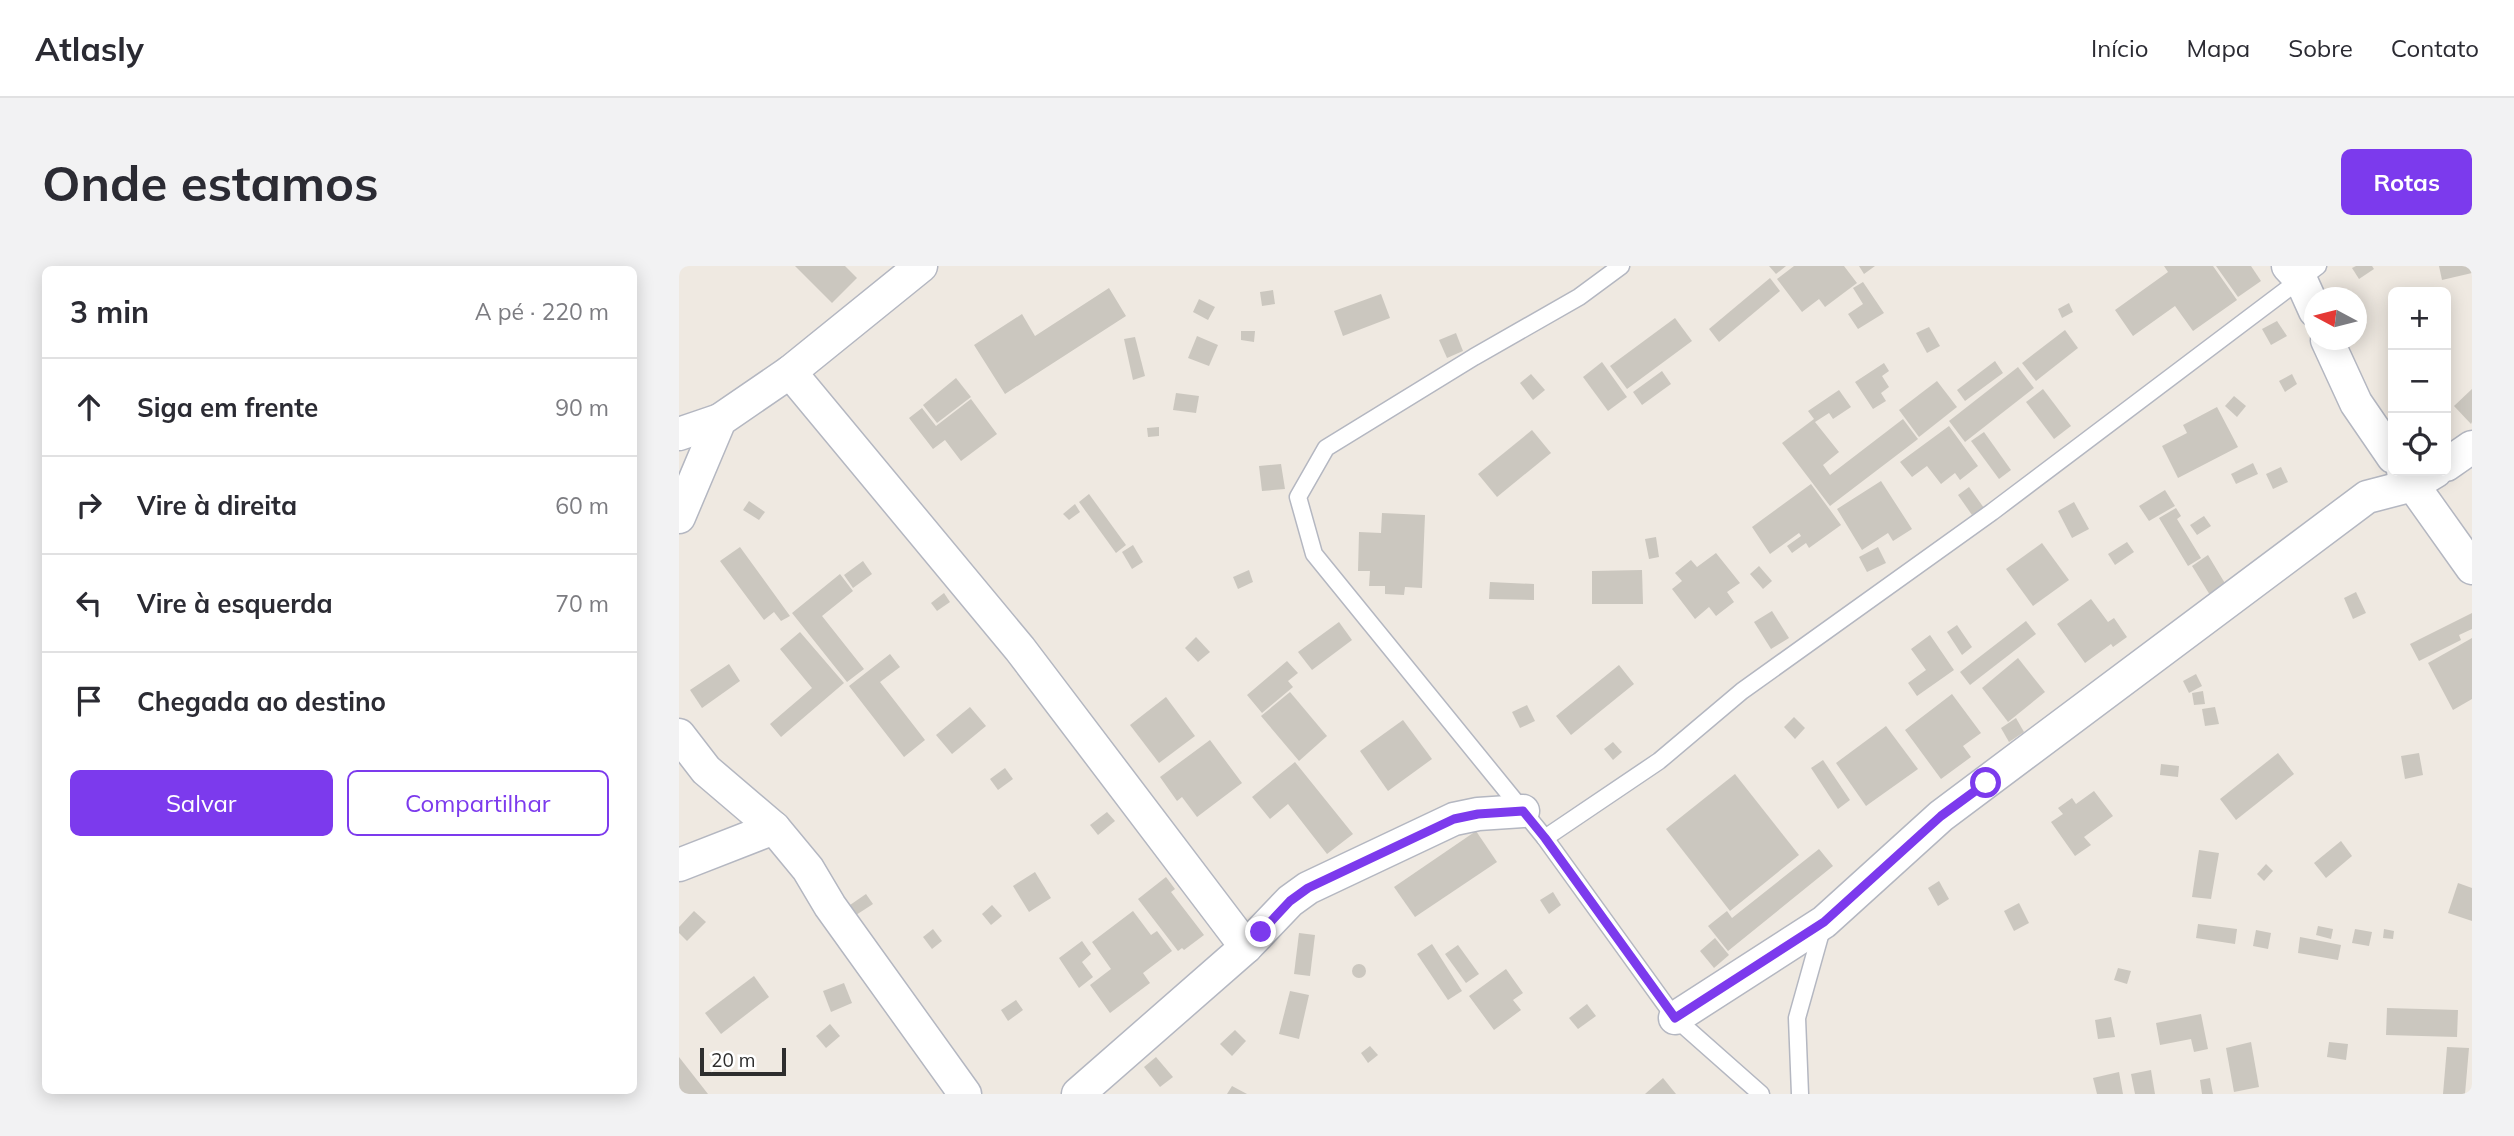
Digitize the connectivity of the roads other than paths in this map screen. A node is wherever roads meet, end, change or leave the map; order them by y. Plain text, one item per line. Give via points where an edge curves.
1 (921, 266) edge
2 (1621, 266) edge
3 (2302, 271) edge
4 (2332, 350) edge
5 (790, 372) junction
6 (720, 420) junction
7 (679, 434) edge
8 (2472, 447) edge
9 (2388, 450) edge
10 (2451, 462) edge
11 (2415, 476) edge
12 (2418, 476) edge
13 (679, 517) edge
14 (2472, 568) edge
15 (679, 735) edge
16 (1523, 811) junction
17 (774, 828) junction
18 (1545, 838) junction
19 (679, 864) edge
20 (1824, 922) junction
21 (1246, 947) junction
22 (1675, 1018) junction
23 (965, 1094) edge
24 (1078, 1094) edge
25 (1761, 1094) edge
26 (1800, 1094) edge

1 - 5 street
2 - 16 lane via 1579,297 1326,448 1298,497 1314,554
3 - 18 lane via 1992,512 1742,691 1659,761
4 - 9 street via 2356,403
5 - 6 street
5 - 21 street via 1020,649
6 - 7 street
6 - 13 street
8 - 10 street
11 - 20 street via 2367,497 1941,816
12 - 14 street
15 - 17 street via 706,770
16 - 18 lane
16 - 21 street via 1454,819 1308,888
17 - 19 street
17 - 23 street via 809,869 830,906
18 - 22 lane
20 - 22 street
20 - 26 lane via 1797,1018
21 - 24 street
22 - 25 lane

